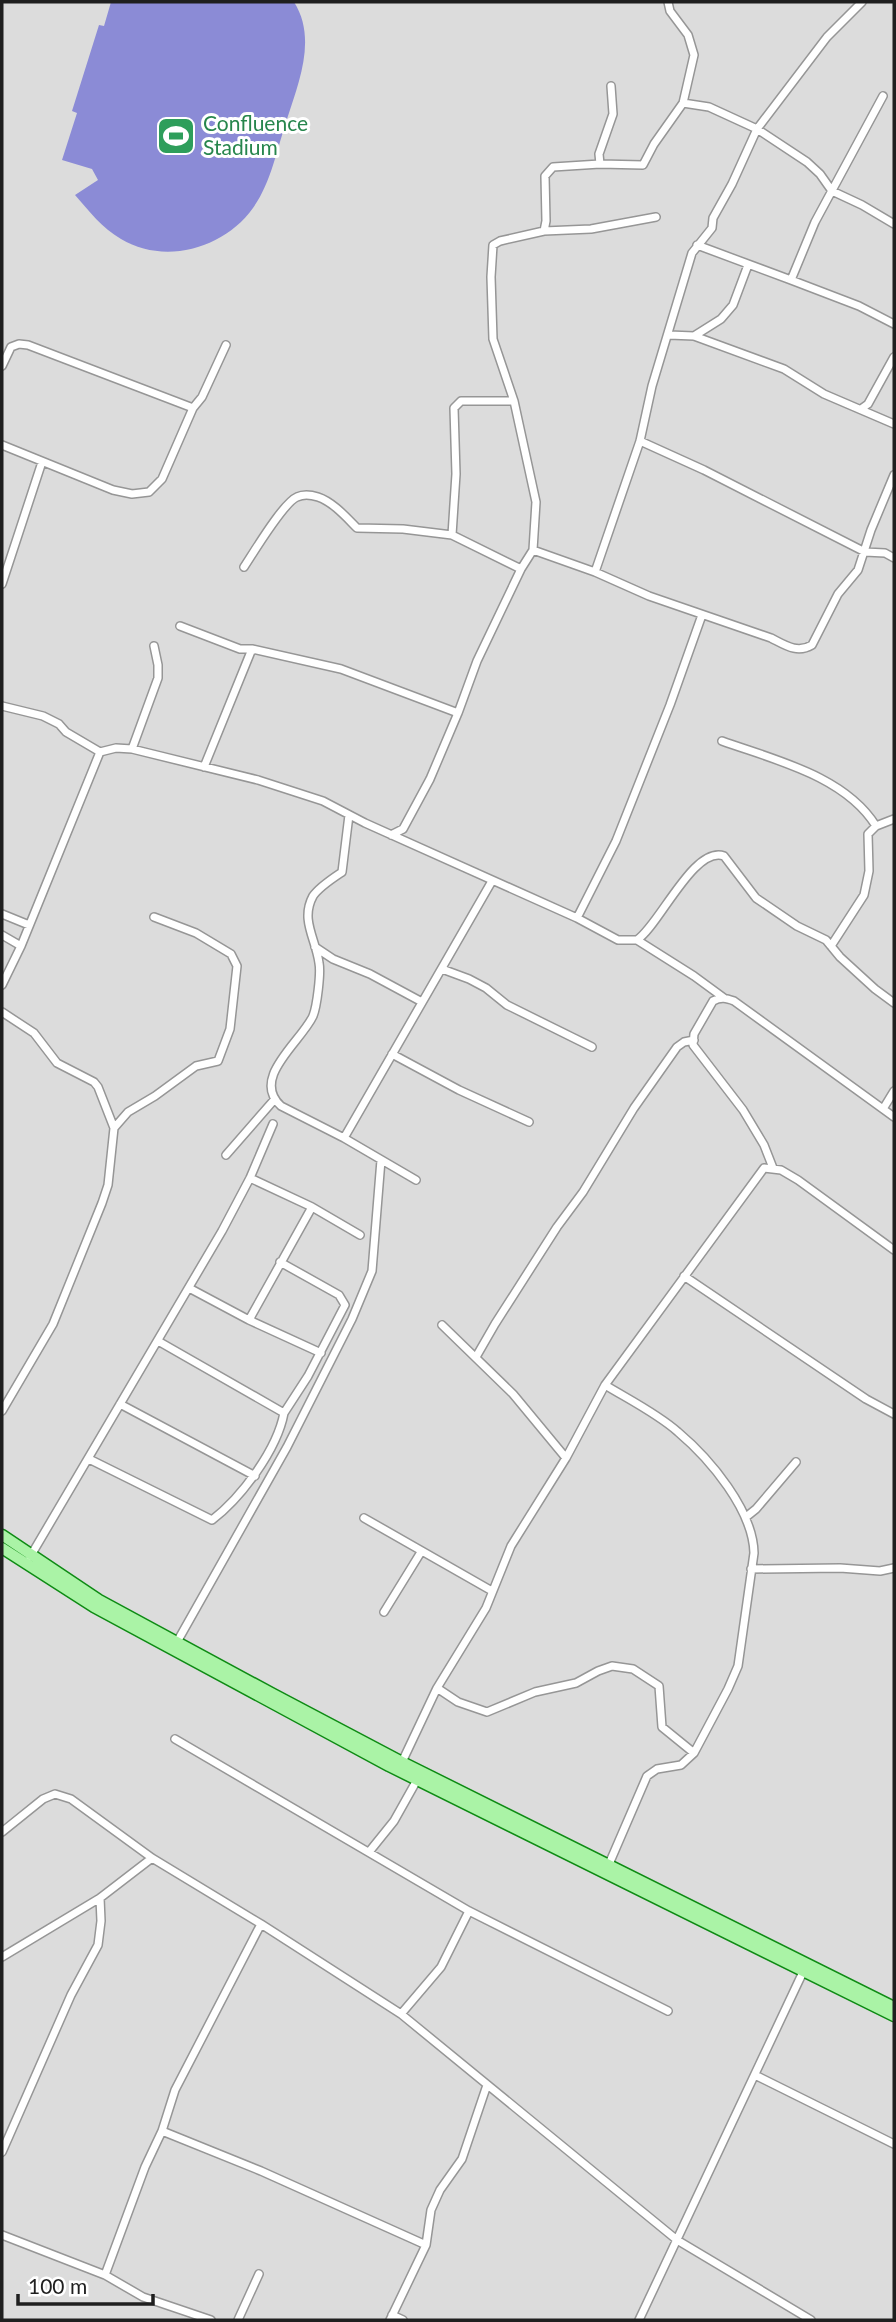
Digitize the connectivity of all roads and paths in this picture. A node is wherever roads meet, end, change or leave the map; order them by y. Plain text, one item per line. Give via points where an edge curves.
1 (668, 2) edge
2 (862, 2) edge
3 (611, 86) dead end
4 (883, 96) dead end
5 (683, 103) junction
6 (757, 129) junction
7 (600, 164) junction
8 (832, 191) junction
9 (656, 217) dead end
10 (894, 224) edge
11 (544, 232) junction
12 (697, 245) junction
13 (748, 265) junction
14 (791, 280) junction
15 (894, 324) edge
16 (669, 335) junction
17 (694, 336) junction
18 (226, 345) dead end
19 (894, 357) edge
20 (2, 366) edge
21 (514, 401) junction
22 (193, 408) junction
23 (862, 408) junction
24 (894, 424) edge
25 (640, 441) junction
26 (2, 445) edge
27 (42, 462) junction
28 (894, 475) edge
29 (452, 535) junction
30 (533, 550) junction
31 (865, 552) junction
32 (894, 558) edge
33 (244, 567) dead end
34 (521, 569) junction
35 (595, 572) junction
36 (2, 584) edge
37 (702, 615) junction
38 (180, 626) dead end
39 (154, 646) dead end
40 (252, 649) junction
41 (2, 706) edge
42 (458, 713) junction
43 (722, 741) dead end
44 (132, 749) junction
45 (100, 752) junction
46 (204, 767) junction
47 (349, 815) junction
48 (894, 819) edge
49 (876, 826) junction
50 (391, 835) junction
51 (492, 881) junction
52 (2, 914) edge
53 (154, 918) dead end
54 (577, 918) junction
55 (29, 925) junction
56 (2, 935) edge
57 (637, 940) junction
58 (21, 946) junction
59 (831, 946) junction
60 (314, 947) junction
61 (442, 970) junction
62 (2, 985) edge
63 (724, 998) junction
64 (422, 1002) junction
65 (894, 1003) edge
66 (2, 1012) edge
67 (694, 1040) junction
68 (592, 1047) dead end
69 (392, 1054) junction
70 (894, 1091) edge
71 (274, 1100) junction
72 (884, 1109) junction
73 (894, 1117) edge
74 (529, 1122) dead end
75 (273, 1124) dead end
76 (114, 1128) junction
77 (344, 1138) junction
78 (226, 1155) dead end
79 (381, 1160) junction
80 (772, 1168) junction
81 (250, 1178) junction
82 (416, 1180) dead end
83 (312, 1207) junction
84 (360, 1235) dead end
85 (894, 1250) edge
86 (279, 1262) junction
87 (684, 1276) junction
88 (189, 1288) junction
89 (249, 1320) junction
90 (442, 1325) dead end
91 (158, 1341) junction
92 (321, 1353) junction
93 (476, 1357) junction
94 (605, 1385) junction
95 (120, 1404) junction
96 (2, 1411) edge
97 (284, 1413) junction
98 (894, 1414) edge
99 (566, 1458) junction
100 (89, 1459) junction
101 (796, 1462) dead end
102 (255, 1476) junction
103 (746, 1517) junction
104 (364, 1518) dead end
105 (2, 1535) edge
106 (2, 1548) edge
107 (421, 1552) junction
108 (29, 1559) junction
109 (751, 1569) junction
110 (894, 1569) edge
111 (492, 1591) junction
112 (384, 1612) dead end
113 (177, 1642) junction
114 (437, 1688) junction
115 (175, 1739) dead end
116 (694, 1753) junction
117 (402, 1762) junction
118 (417, 1780) junction
119 (2, 1832) edge
120 (369, 1852) junction
121 (152, 1858) junction
122 (609, 1864) junction
123 (100, 1898) junction
124 (469, 1912) junction
125 (261, 1924) junction
126 (2, 1957) edge
127 (803, 1972) junction
128 (894, 2007) edge
129 (668, 2011) dead end
130 (401, 2014) junction
131 (894, 2016) edge
132 (755, 2075) junction
133 (487, 2085) junction
134 (162, 2131) junction
135 (894, 2144) edge
136 (3, 2148) edge
137 (2, 2235) edge
138 (677, 2239) junction
139 (426, 2245) junction
140 (258, 2274) dead end
141 (105, 2275) junction
142 (391, 2318) edge
143 (211, 2320) edge
144 (238, 2320) edge
145 (403, 2320) edge
146 (639, 2320) edge
147 (811, 2320) edge

1 - 5 street via 694,55
2 - 6 street via 827,37
3 - 7 street via 613,114
4 - 8 street
5 - 6 street via 709,107
5 - 7 street via 643,166
6 - 8 street via 807,162
6 - 12 street via 712,228
7 - 11 street via 553,167 545,176
8 - 10 street
8 - 14 street
9 - 11 street
11 - 21 street via 494,245 493,340
12 - 13 street
12 - 16 street
13 - 14 street
13 - 17 street via 733,305
14 - 15 street
16 - 17 street
16 - 25 street
17 - 23 street via 784,369 824,394
18 - 22 street
19 - 23 street
20 - 22 street via 11,347 28,345
21 - 29 street via 461,401 454,408
21 - 30 street via 536,502
22 - 27 street via 162,479 149,492 113,490
23 - 24 street
25 - 31 street
25 - 35 street
26 - 27 street
27 - 36 street
28 - 31 street
29 - 33 street via 357,528 321,498 304,495 294,498
29 - 34 street
30 - 34 street
30 - 35 street
31 - 32 street
31 - 37 street via 812,645 805,649
34 - 42 street
35 - 37 street
37 - 54 street via 616,841
38 - 40 street via 240,649
39 - 44 street via 158,678
40 - 42 street via 341,669
40 - 46 street
41 - 45 street via 43,716
42 - 50 street via 403,829
43 - 49 street via 836,787 866,810
44 - 45 street
44 - 46 street
45 - 55 street
46 - 47 street via 307,795
47 - 50 street
47 - 60 street via 342,872 314,895 306,919
48 - 49 street
49 - 59 street via 867,840 869,871 863,895
50 - 51 street
51 - 54 street
51 - 61 street
52 - 55 street
53 - 76 street via 195,933 231,954 237,966 230,1029 218,1062 195,1066 128,1112
54 - 57 street via 618,940
55 - 58 street
56 - 58 street
57 - 59 street via 646,934 674,891 709,855 717,854 724,856 755,898
57 - 63 street
58 - 62 street
59 - 65 street
60 - 64 street
60 - 71 street via 319,963 314,1014 276,1066 270,1088
61 - 64 street
61 - 68 street via 469,979 507,1005
63 - 67 street via 713,1001
63 - 72 street
64 - 69 street
66 - 76 street via 34,1033 57,1063 94,1082
67 - 80 street via 697,1051 743,1110
67 - 93 street via 677,1047 634,1108
69 - 74 street
69 - 77 street
70 - 72 street
71 - 77 street
71 - 78 street
72 - 73 street
75 - 81 street
76 - 96 street via 102,1203 53,1324
77 - 79 street
79 - 82 street
79 - 113 street via 372,1271 352,1319 287,1447
80 - 85 street via 798,1180
80 - 87 street via 764,1168
81 - 83 street
81 - 88 street
83 - 84 street
83 - 86 street
86 - 89 street
86 - 92 street via 343,1299 345,1305
87 - 94 street
87 - 98 street
88 - 89 street
88 - 91 street
89 - 92 street
90 - 93 street
91 - 95 street
91 - 97 street
92 - 97 street
93 - 99 street
94 - 99 street
94 - 103 street via 678,1431 712,1467
95 - 100 street
95 - 102 street
97 - 102 street
99 - 111 street via 511,1546
100 - 102 street via 212,1520
100 - 108 street
101 - 103 street
103 - 109 street via 754,1538
104 - 107 street
105 - 108 main road
106 - 108 main road
107 - 111 street
107 - 112 street
108 - 113 main road
108 - 118 main road via 94,1607
109 - 110 street
109 - 116 street via 738,1666
111 - 114 street
113 - 117 main road
114 - 116 street via 458,1702 487,1712 535,1692 576,1683 607,1667 623,1666 659,1686 662,1727
114 - 117 street
115 - 120 street
116 - 122 street via 681,1765 657,1769 647,1776
117 - 122 main road
118 - 120 street via 394,1821
118 - 127 main road
119 - 121 street via 55,1794 71,1800
120 - 124 street
121 - 123 street
121 - 125 street
122 - 128 main road
123 - 126 street
123 - 136 street via 98,1945
124 - 129 street
124 - 130 street via 441,1967
125 - 130 street
125 - 134 street via 175,2090
127 - 131 main road
127 - 132 street
130 - 133 street
132 - 135 street
132 - 138 street
133 - 138 street
133 - 139 street via 462,2159 431,2210
134 - 139 street
134 - 141 street
137 - 141 street
138 - 146 street
138 - 147 street
139 - 142 street
140 - 144 street
141 - 143 street via 143,2297
142 - 145 street

